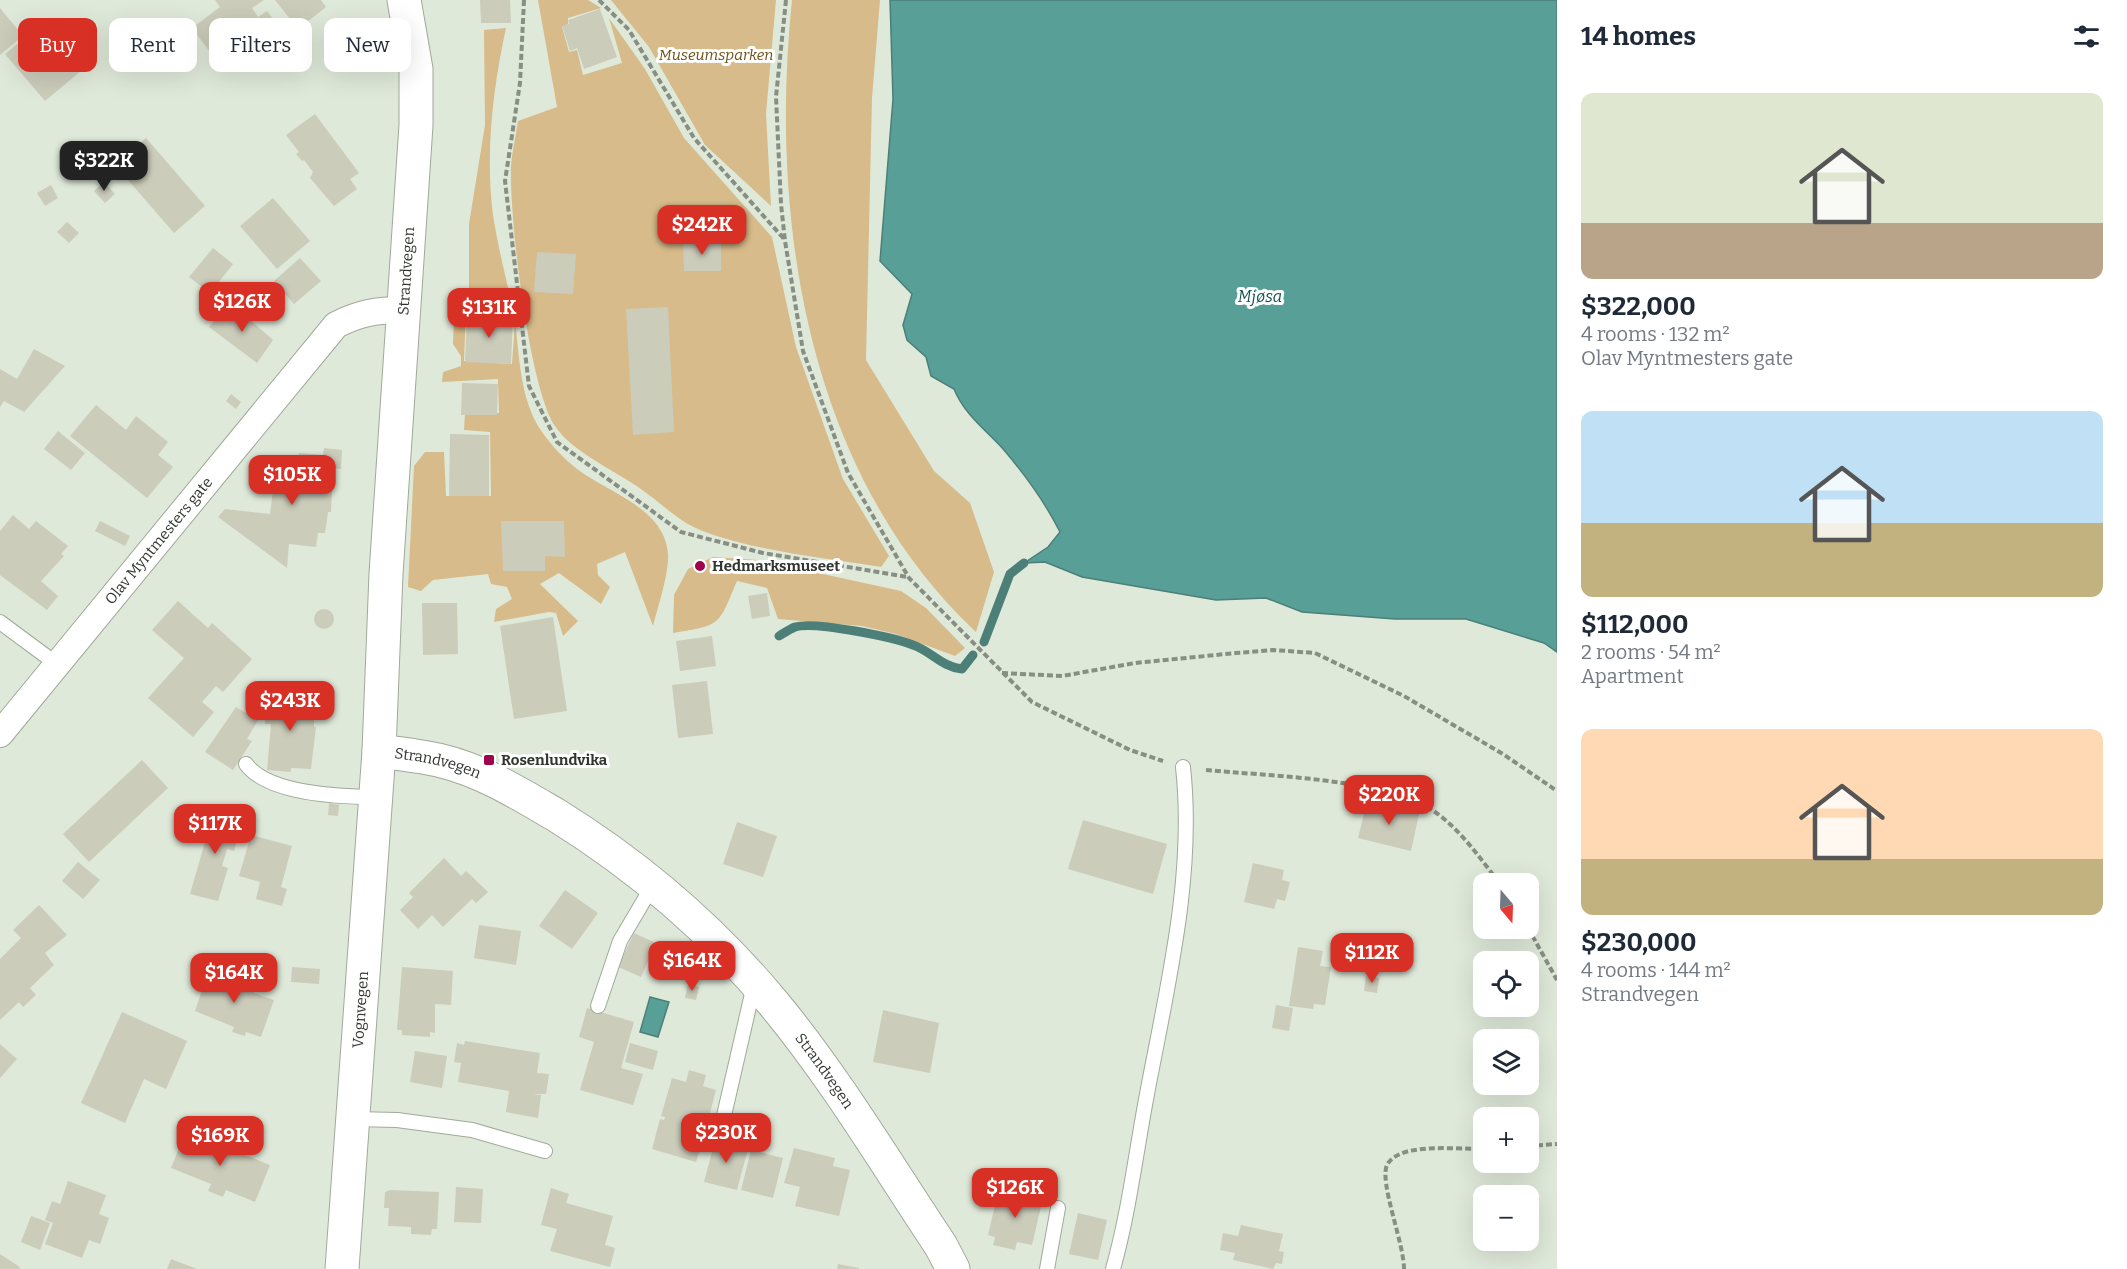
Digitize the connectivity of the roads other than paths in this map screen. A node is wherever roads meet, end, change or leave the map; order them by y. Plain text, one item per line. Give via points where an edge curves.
1 (404, 0) edge
2 (389, 310) junction
3 (0, 622) edge
4 (58, 665) junction
5 (0, 734) edge
6 (379, 751) junction
7 (246, 764) dead end
8 (1183, 767) road end
9 (375, 797) junction
10 (654, 883) junction
11 (755, 983) junction
12 (598, 1006) dead end
13 (352, 1119) junction
14 (720, 1133) dead end
15 (545, 1151) dead end
16 (1058, 1208) dead end
17 (342, 1269) edge
18 (953, 1269) edge
19 (1047, 1269) edge
20 (1113, 1269) edge

1 - 2 main road, Strandvegen via 416,69 416,125
2 - 4 street, Olav Myntmesters gate via 356,314 336,325
2 - 6 main road, Strandvegen
3 - 4 lane
4 - 5 street, Olav Myntmesters gate
6 - 9 main road, Vognvegen
6 - 10 main road, Strandvegen via 442,761 516,792 605,846
7 - 9 lane via 262,778 295,789
8 - 20 lane via 1187,807 1182,887
9 - 13 main road, Vognvegen
10 - 11 main road, Strandvegen
10 - 12 lane via 621,941
11 - 14 lane
11 - 18 main road, Strandvegen via 814,1056 942,1246
13 - 15 lane via 397,1120 472,1130
13 - 17 main road, Vognvegen
16 - 19 lane

